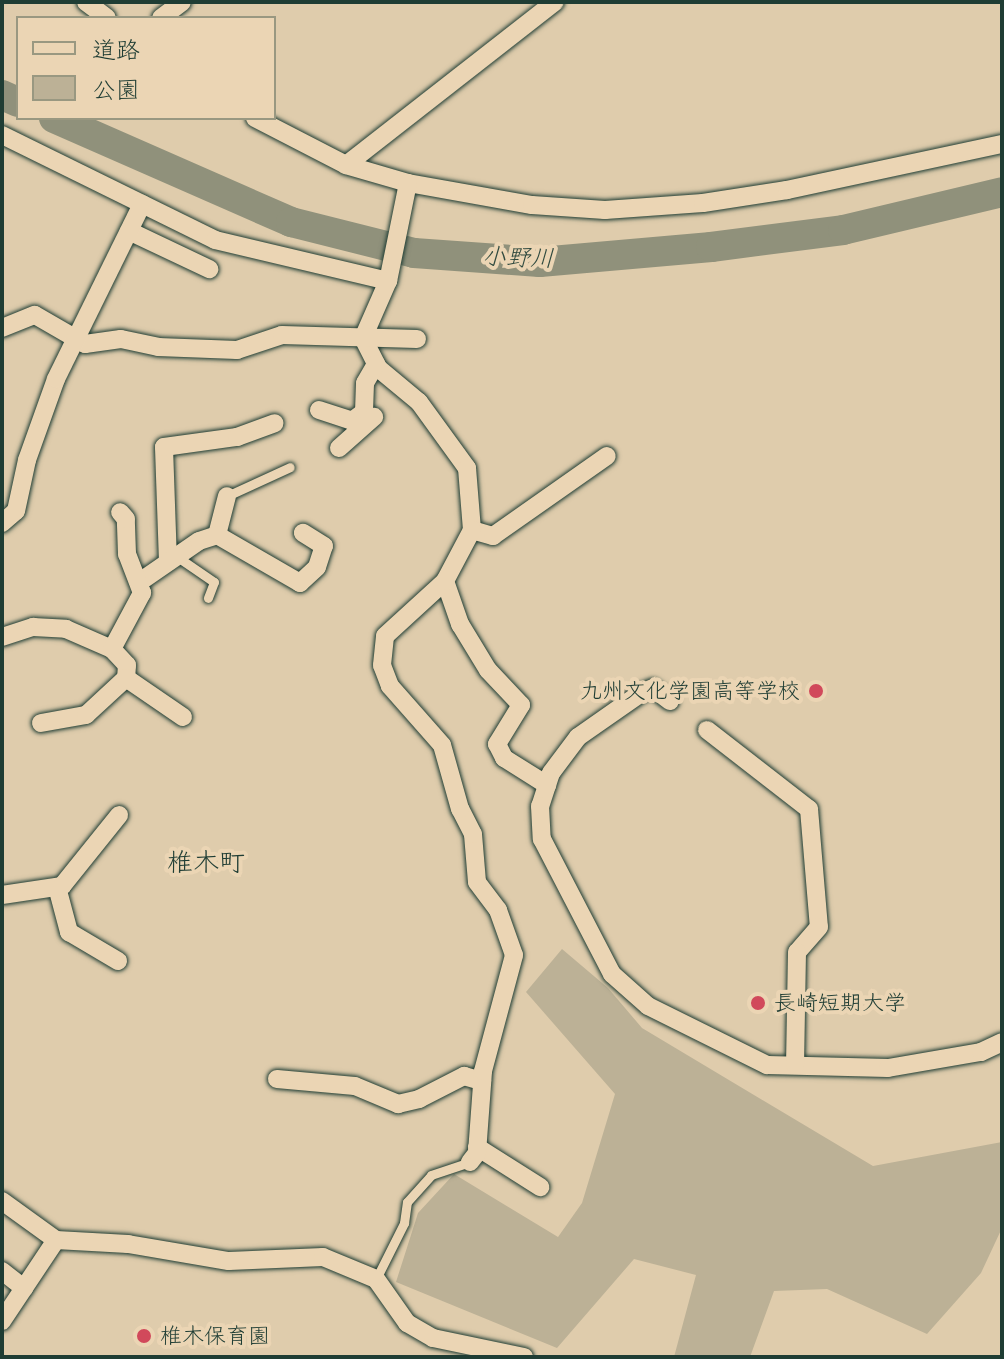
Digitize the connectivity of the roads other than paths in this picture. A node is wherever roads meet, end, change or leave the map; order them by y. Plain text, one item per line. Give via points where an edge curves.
1 (86, 2) edge
2 (182, 2) edge
3 (555, 2) edge
4 (104, 16) edge
5 (164, 16) edge
6 (259, 120) edge
7 (2, 135) edge
8 (1002, 144) edge
9 (346, 165) junction
10 (407, 188) junction
11 (142, 204) junction
12 (129, 231) junction
13 (209, 269) dead end
14 (389, 278) junction
15 (2, 328) edge
16 (76, 338) junction
17 (363, 338) junction
18 (417, 339) dead end
19 (379, 368) junction
20 (319, 410) dead end
21 (275, 423) dead end
22 (339, 448) dead end
23 (607, 456) dead end
24 (290, 467) dead end
25 (227, 496) joint
26 (120, 512) dead end
27 (2, 523) edge
28 (472, 530) junction
29 (303, 533) dead end
30 (217, 535) junction
31 (172, 559) junction
32 (141, 581) junction
33 (445, 581) junction
34 (208, 598) dead end
35 (2, 637) edge
36 (112, 649) junction
37 (126, 678) junction
38 (670, 701) dead end
39 (183, 717) dead end
40 (41, 723) dead end
41 (707, 730) dead end
42 (547, 785) junction
43 (119, 815) dead end
44 (57, 887) junction
45 (2, 895) edge
46 (118, 961) dead end
47 (1002, 1042) edge
48 (795, 1065) junction
49 (277, 1079) dead end
50 (482, 1081) junction
51 (474, 1155) junction
52 (540, 1187) dead end
53 (2, 1201) edge
54 (56, 1240) junction
55 (2, 1271) edge
56 (376, 1279) junction
57 (24, 1288) junction
58 (2, 1321) edge
59 (524, 1357) edge

1 - 4 street
2 - 5 street
3 - 9 street
6 - 9 street
7 - 11 street
8 - 10 street via 703,203 605,210
9 - 10 street
10 - 14 street
11 - 12 street
11 - 14 street via 215,240
12 - 13 street
12 - 16 street
14 - 17 street
15 - 16 street via 35,315
16 - 17 street via 85,344 121,339 158,347 237,350 282,335
16 - 27 street via 27,460 16,511
17 - 18 street
17 - 19 street
19 - 20 street via 365,383 364,412 352,421
19 - 22 street via 374,418
19 - 28 street via 419,402 467,468
21 - 31 street via 237,437 164,447
23 - 28 street via 493,536
24 - 25 lane
25 - 30 street
26 - 32 street via 126,519 127,554
28 - 33 street
29 - 30 street via 324,546 317,567 300,583
30 - 31 street
31 - 32 street
31 - 34 lane via 214,582
32 - 36 street via 142,593
33 - 42 street via 460,624 488,670 521,705 497,744 504,758
33 - 50 street via 385,636 382,665 390,686 442,745 460,809 473,834 477,882 498,910 514,955
35 - 36 street via 33,627 66,629
36 - 37 street via 127,665
37 - 39 street
37 - 40 street via 86,715
38 - 42 street via 653,688 641,693 578,737
41 - 48 street via 809,809 819,927 797,952
42 - 48 street via 540,806 542,839 612,974 648,1006 767,1065
43 - 44 street
44 - 45 street
44 - 46 street via 69,932
47 - 48 street via 981,1052 888,1068
49 - 50 street via 355,1086 398,1104 464,1076
50 - 51 street
51 - 52 street
51 - 56 lane via 431,1175 407,1202 404,1223
53 - 54 street
54 - 56 street via 128,1244 229,1261 323,1257
54 - 57 street
55 - 57 street
56 - 59 street via 407,1323 433,1338
57 - 58 street

